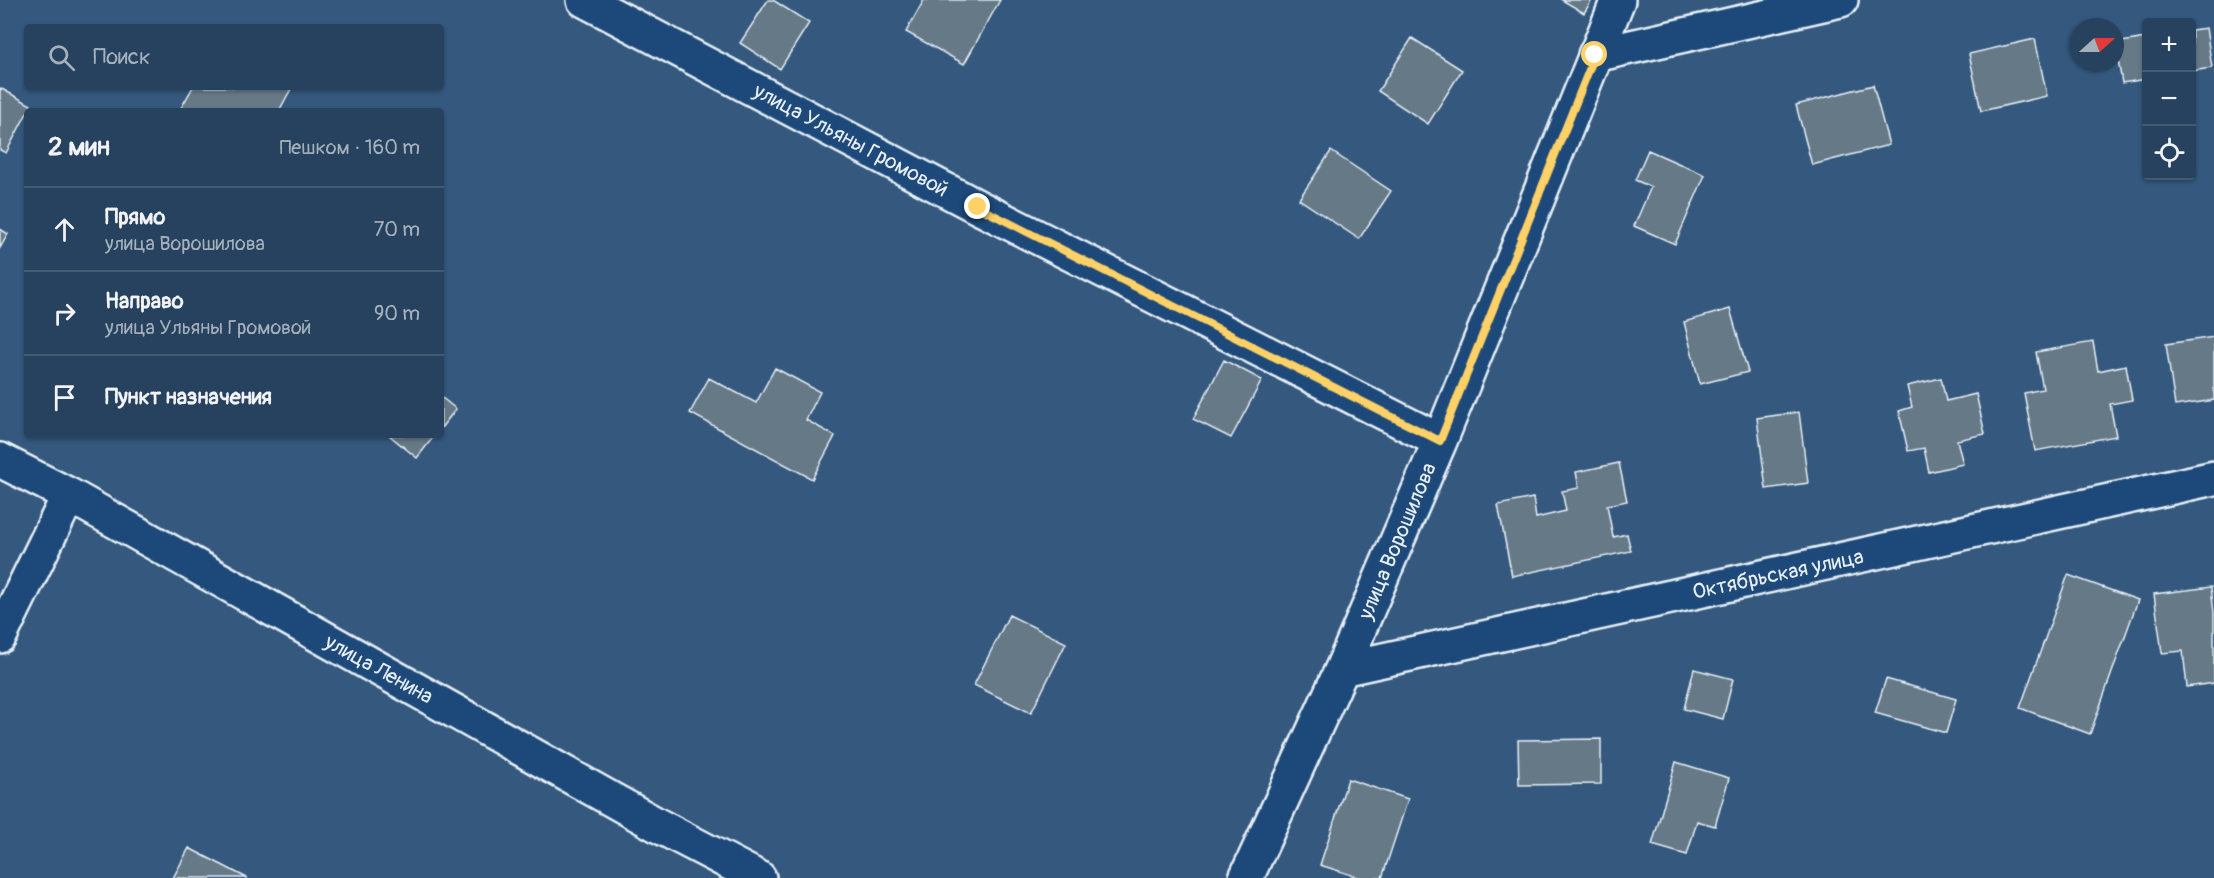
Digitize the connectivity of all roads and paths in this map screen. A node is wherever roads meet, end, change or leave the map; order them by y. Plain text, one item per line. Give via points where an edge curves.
1 (584, 0) edge
2 (1618, 0) edge
3 (1841, 0) edge
4 (1595, 55) junction
5 (1440, 441) junction
6 (0, 460) edge
7 (2214, 478) edge
8 (69, 495) junction
9 (0, 636) edge
10 (1342, 669) junction
11 (759, 878) edge
12 (1246, 878) edge

1 - 5 street, улица Ульяны Громовой via 978,207
2 - 4 street, улица Ворошилова
3 - 4 street
4 - 5 street, улица Ворошилова
5 - 10 street, улица Ворошилова
6 - 8 street, улица Ленина
7 - 10 street, Октябрьская улица
8 - 9 street
8 - 11 street, улица Ленина via 648,820
10 - 12 street, улица Ворошилова

